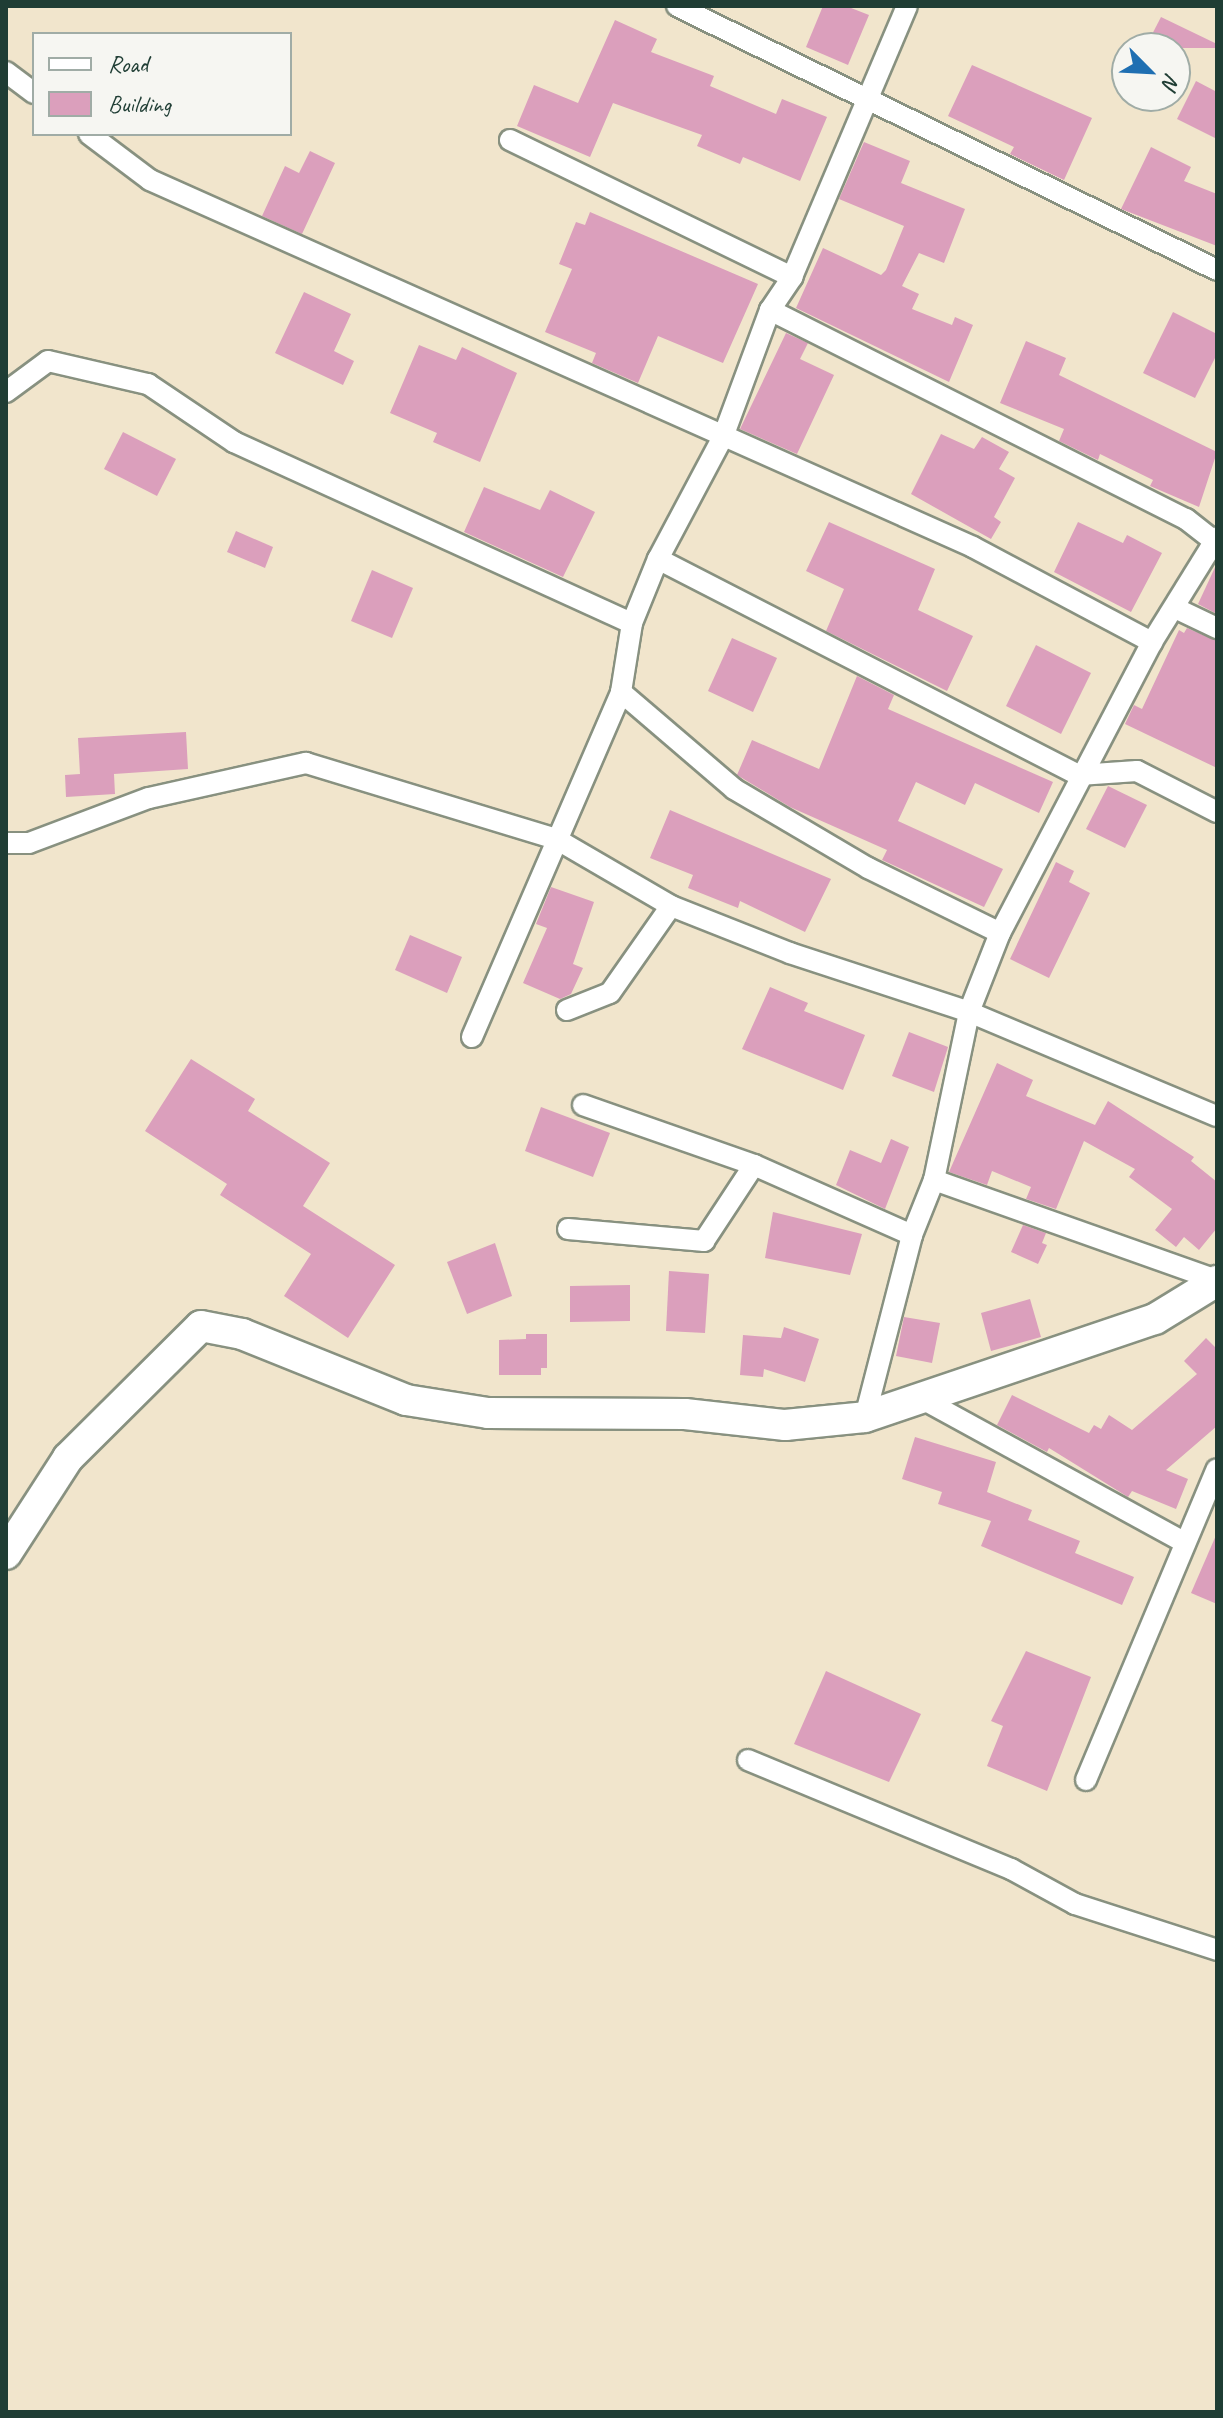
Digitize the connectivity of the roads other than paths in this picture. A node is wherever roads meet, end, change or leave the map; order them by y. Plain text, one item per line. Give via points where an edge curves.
1 (677, 6) edge
2 (907, 6) edge
3 (6, 72) edge
4 (32, 92) edge
5 (869, 97) junction
6 (92, 136) edge
7 (510, 140) dead end
8 (1217, 270) edge
9 (792, 277) junction
10 (770, 310) junction
11 (6, 392) edge
12 (723, 437) junction
13 (1216, 540) edge
14 (658, 559) junction
15 (1175, 608) junction
16 (632, 623) junction
17 (1217, 628) edge
18 (1152, 642) junction
19 (621, 692) junction
20 (1079, 775) junction
21 (1217, 812) edge
22 (556, 839) junction
23 (6, 843) edge
24 (671, 906) junction
25 (1000, 933) junction
26 (567, 1010) dead end
27 (969, 1012) junction
28 (472, 1037) dead end
29 (583, 1105) dead end
30 (1217, 1116) edge
31 (754, 1165) junction
32 (934, 1180) junction
33 (568, 1229) dead end
34 (912, 1235) junction
35 (1217, 1280) edge
36 (917, 1396) junction
37 (865, 1417) junction
38 (1217, 1469) edge
39 (1184, 1542) junction
40 (6, 1554) edge
41 (748, 1760) dead end
42 (1086, 1780) dead end
43 (1217, 1950) edge

1 - 5 street
2 - 5 street
3 - 4 street
5 - 8 street
5 - 9 street
6 - 12 street via 150,180
7 - 9 street
9 - 10 street
10 - 12 street
10 - 13 street via 1186,519
11 - 16 street via 48,361 148,384 234,442
12 - 14 street
12 - 18 street via 973,547
13 - 15 street
14 - 16 street
14 - 20 street
15 - 17 street
15 - 18 street
16 - 19 street
18 - 20 street
19 - 22 street
19 - 25 street via 734,789 868,868
20 - 21 street via 1137,771
20 - 25 street
22 - 23 street via 306,763 149,798 29,843
22 - 24 street
22 - 28 street
24 - 26 street via 610,993
24 - 27 street via 790,953
25 - 27 street
27 - 30 street
27 - 32 street
29 - 31 street
31 - 33 street via 704,1241
31 - 34 street
32 - 34 street
32 - 35 street
34 - 37 street
35 - 36 street via 1155,1319
36 - 37 street
36 - 39 street
37 - 40 street via 785,1425 685,1414 488,1413 406,1400 242,1334 201,1326 68,1458
38 - 39 street
39 - 42 street
41 - 43 street via 1011,1869 1075,1904

